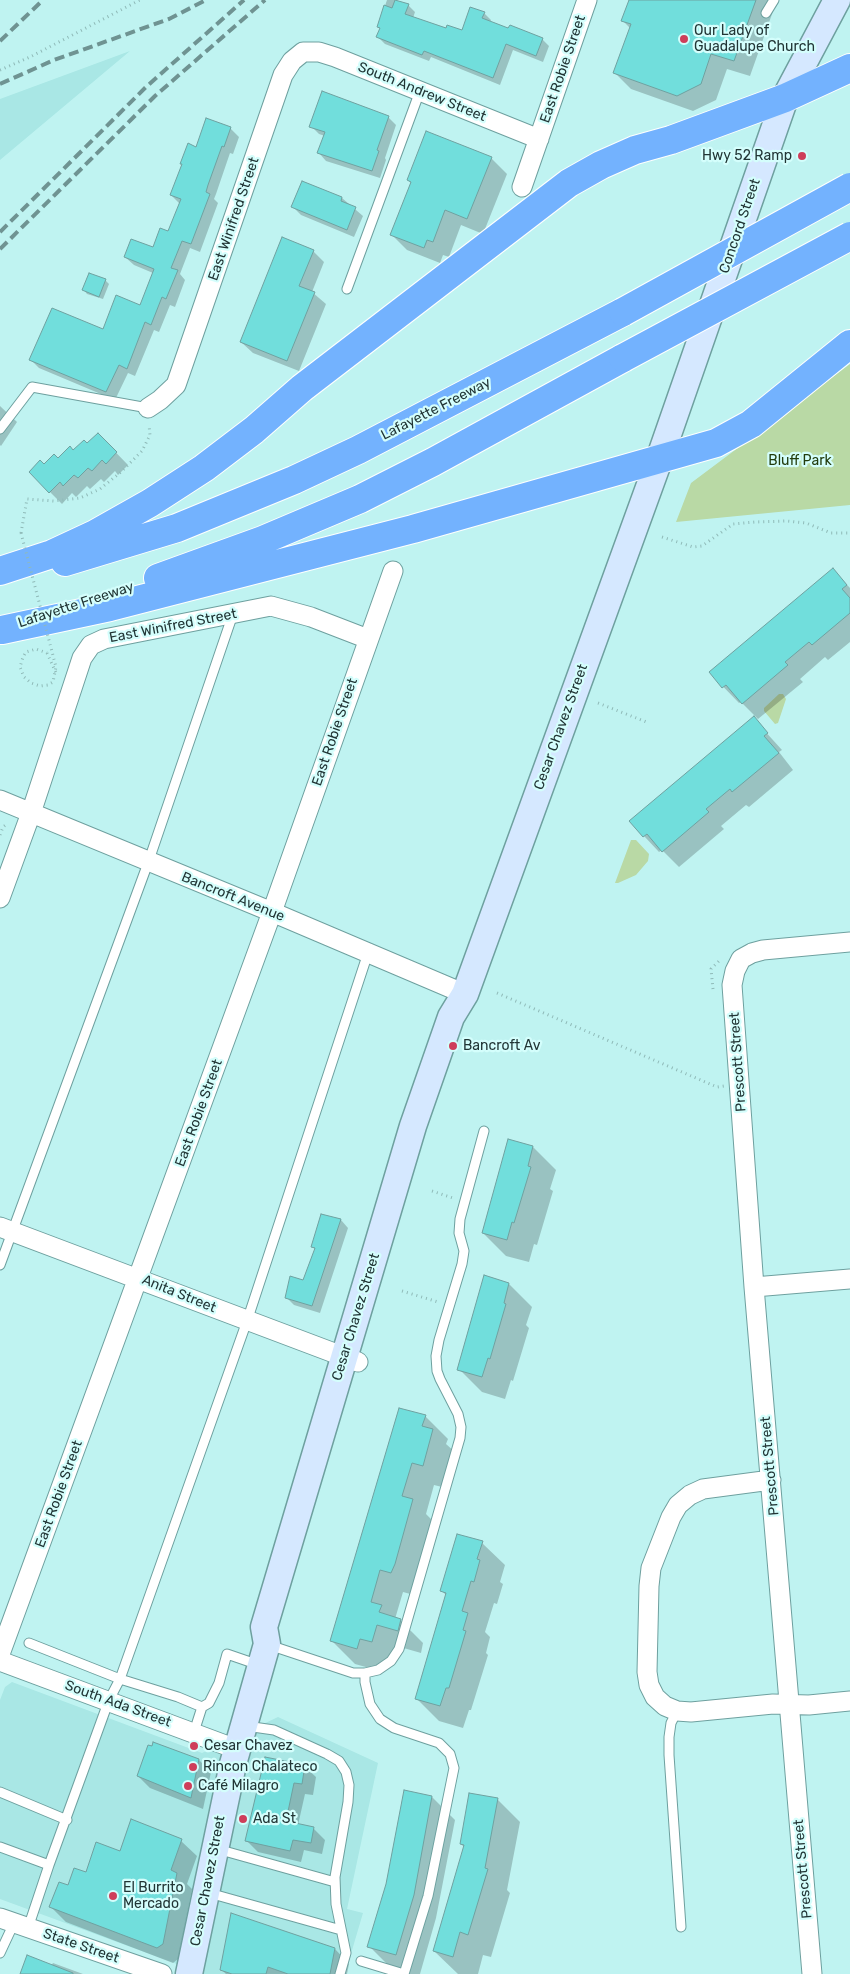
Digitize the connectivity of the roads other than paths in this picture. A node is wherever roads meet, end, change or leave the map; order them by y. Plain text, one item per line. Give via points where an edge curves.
1 (588, 0) edge
2 (774, 0) edge
3 (837, 0) edge
4 (766, 13) dead end
5 (303, 52) joint
6 (850, 68) edge
7 (420, 91) junction
8 (785, 98) junction
9 (539, 139) junction
10 (522, 187) dead end
11 (850, 187) edge
12 (850, 236) edge
13 (346, 289) dead end
14 (850, 344) edge
15 (148, 408) joint
16 (0, 429) edge
17 (659, 460) junction
18 (0, 571) edge
19 (393, 571) dead end
20 (0, 581) edge
21 (233, 614) junction
22 (1, 630) edge
23 (368, 639) junction
24 (0, 800) edge
25 (32, 814) junction
26 (148, 863) junction
27 (0, 898) edge
28 (272, 912) junction
29 (850, 942) edge
30 (368, 953) junction
31 (465, 994) junction
32 (484, 1131) dead end
33 (6, 1229) edge
34 (0, 1265) edge
35 (139, 1278) junction
36 (850, 1279) edge
37 (754, 1287) junction
38 (247, 1321) junction
39 (351, 1360) junction
40 (771, 1480) junction
41 (28, 1643) dead end
42 (0, 1654) edge
43 (264, 1655) junction
44 (0, 1661) edge
45 (365, 1673) junction
46 (120, 1679) junction
47 (109, 1700) junction
48 (850, 1701) edge
49 (789, 1703) junction
50 (202, 1707) junction
51 (677, 1711) junction
52 (194, 1732) junction
53 (240, 1737) junction
54 (0, 1792) edge
55 (67, 1820) junction
56 (0, 1847) edge
57 (214, 1848) junction
58 (49, 1865) junction
59 (335, 1882) junction
60 (205, 1892) junction
61 (14, 1923) edge
62 (681, 1927) dead end
63 (341, 1930) junction
64 (0, 1953) edge
65 (360, 1961) dead end
66 (162, 1974) edge
67 (189, 1974) edge
68 (340, 1974) edge
69 (404, 1974) edge
70 (812, 1974) edge

1 - 9 street, East Robie Street
2 - 4 lane
3 - 8 main road, Concord Street
5 - 7 street, South Andrew Street via 335,57
5 - 15 street, East Winifred Street via 283,75 176,385
6 - 8 highway
7 - 9 street, South Andrew Street
7 - 13 lane
8 - 17 main road, Concord Street
8 - 18 highway via 635,150 569,183 302,388 204,468 94,534 52,554
9 - 10 street, East Robie Street
11 - 20 highway, Lafayette Freeway, bridge via 623,312 294,480 220,512 154,535
12 - 22 highway, Lafayette Freeway, bridge via 360,499 194,565
14 - 17 highway via 751,424 716,443
15 - 16 lane via 32,387
17 - 22 highway via 413,529 110,607
17 - 31 main road, Cesar Chavez Street
19 - 23 street, East Robie Street
21 - 23 street, East Winifred Street via 271,606
21 - 25 street, East Winifred Street via 104,639 91,645 82,658
21 - 26 lane
23 - 28 street, East Robie Street
24 - 25 street, Bancroft Avenue
25 - 26 street, Bancroft Avenue
25 - 27 street, East Winifred Street
26 - 28 street, Bancroft Avenue
26 - 33 lane
28 - 30 street, Bancroft Avenue
28 - 35 street, East Robie Street
29 - 37 street, Prescott Street via 763,950 742,960 735,971 732,985
30 - 31 street, Bancroft Avenue
30 - 38 lane
31 - 39 main road, Cesar Chavez Street via 451,1017 413,1126
32 - 45 lane via 460,1219 459,1233 464,1250 462,1264 436,1356 440,1380 458,1414 460,1438 399,1649 378,1670
33 - 34 lane
33 - 35 street, Anita Street
35 - 38 street, Anita Street
35 - 42 street, East Robie Street
36 - 37 street
37 - 40 street, Prescott Street
38 - 39 street, Anita Street
38 - 46 lane
39 - 43 main road, Cesar Chavez Street via 264,1627
40 - 49 street, Prescott Street
40 - 51 street via 703,1489 690,1495 678,1505 661,1542 651,1568 649,1586 647,1672 655,1696 665,1706
41 - 46 lane
43 - 45 lane
43 - 50 lane via 227,1654 219,1682 209,1702
43 - 53 main road, Cesar Chavez Street
44 - 47 street, South Ada Street
45 - 69 lane via 370,1704 380,1719 394,1728 439,1742 450,1754 454,1768 428,1896
46 - 47 lane
46 - 50 lane
47 - 52 street, South Ada Street
47 - 55 lane
48 - 49 street via 809,1705
49 - 51 street
49 - 70 street, Prescott Street
50 - 52 lane
51 - 62 lane via 671,1723 669,1755
52 - 53 street, South Ada Street
53 - 57 main road, Cesar Chavez Street
53 - 59 lane via 274,1730 339,1761 349,1785
54 - 55 lane
55 - 58 lane
56 - 58 lane
57 - 59 lane
57 - 60 main road, Cesar Chavez Street
58 - 61 lane
59 - 63 lane
60 - 63 lane
60 - 67 main road, Cesar Chavez Street
61 - 64 lane
61 - 66 street, State Street
63 - 68 lane via 346,1954
65 - 69 lane

